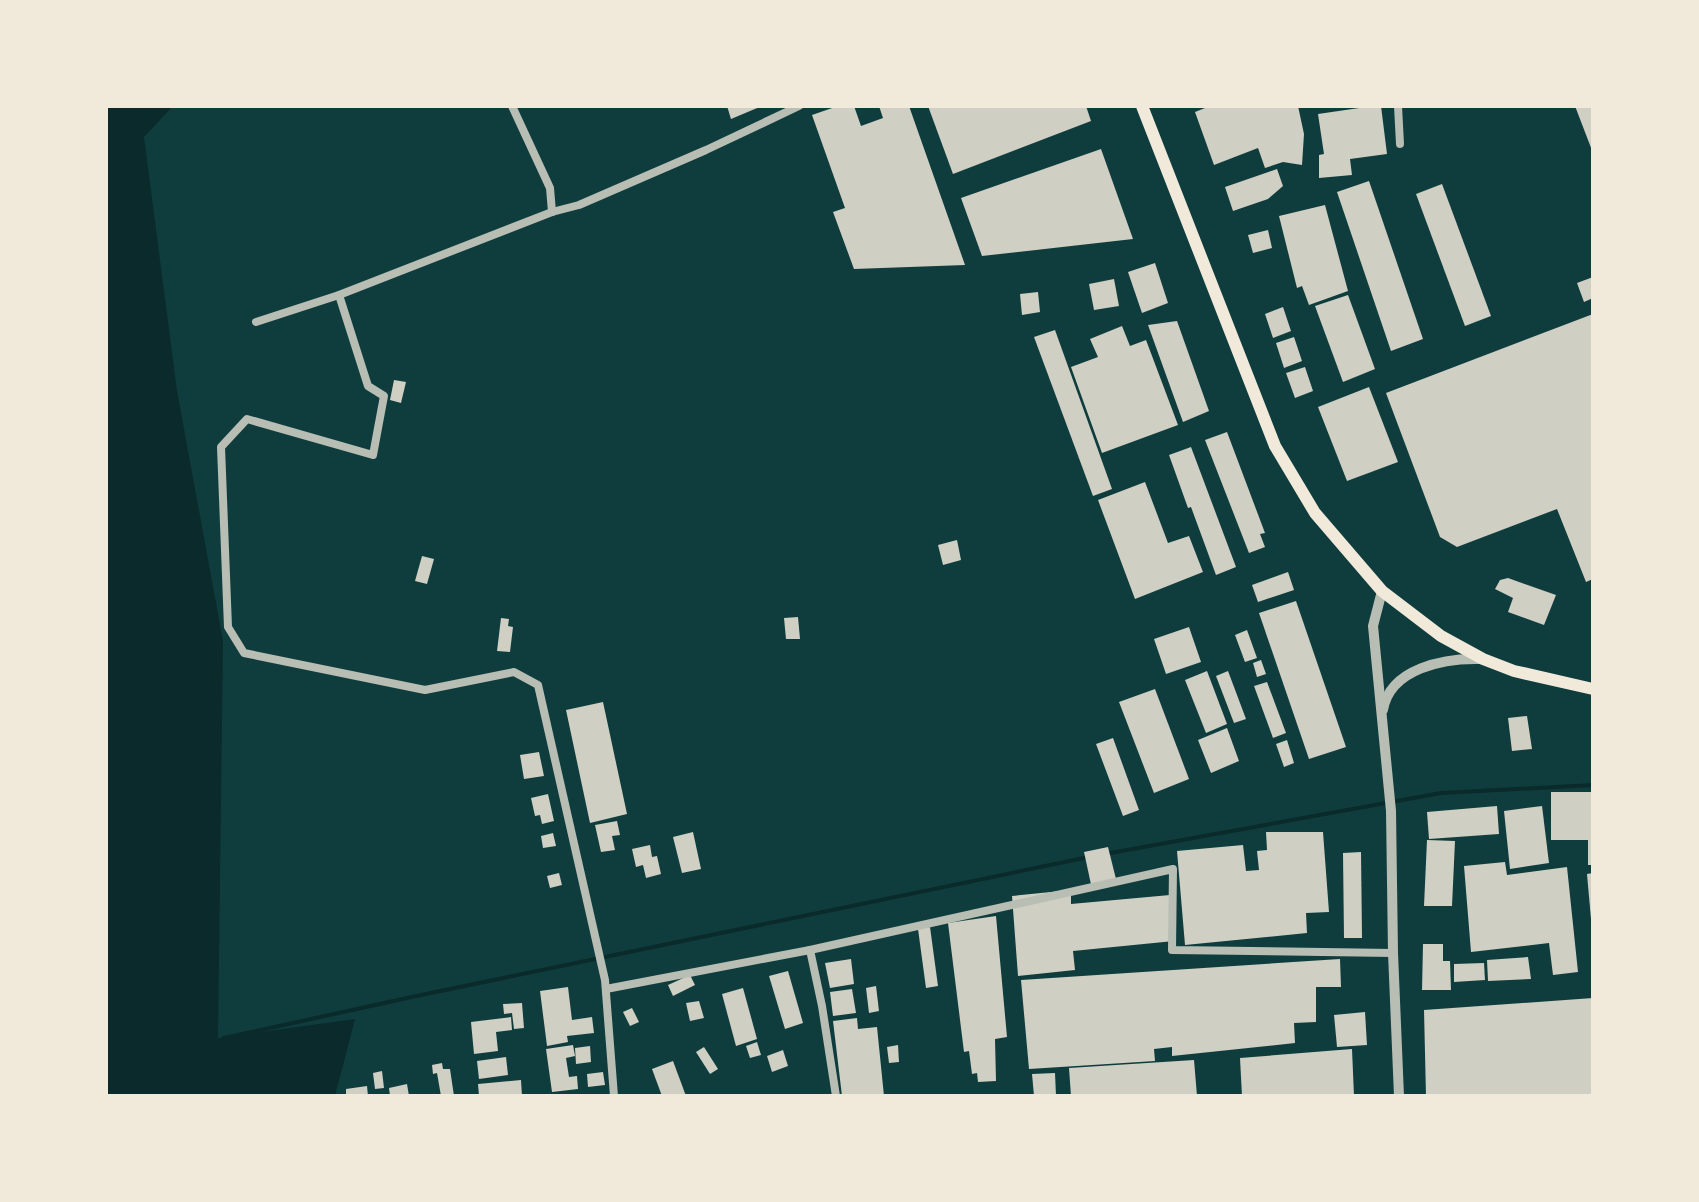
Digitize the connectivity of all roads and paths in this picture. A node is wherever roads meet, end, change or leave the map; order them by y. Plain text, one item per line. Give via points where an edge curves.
1 (512, 106) edge
2 (799, 106) edge
3 (1142, 106) edge
4 (1398, 106) edge
5 (1400, 144) dead end
6 (552, 212) junction
7 (339, 295) junction
8 (256, 322) dead end
9 (1382, 591) junction
10 (1483, 659) junction
11 (1593, 689) edge
12 (1382, 720) junction
13 (810, 950) junction
14 (1393, 953) junction
15 (605, 984) junction
16 (614, 1096) edge
17 (836, 1096) edge
18 (1399, 1096) edge

1 - 6 street via 550,188
2 - 6 street via 593,199
3 - 9 main road via 1275,446 1315,513
4 - 5 street
6 - 7 street
7 - 8 street
7 - 15 street via 368,386 384,396 373,455 247,419 221,447 228,627 244,653 425,690 514,672 538,685
9 - 10 main road via 1441,636
9 - 12 street via 1373,626
10 - 11 main road
10 - 12 street via 1457,658 1402,678 1391,689
12 - 14 street via 1391,811
13 - 14 street via 1173,869 1172,950
13 - 15 street
13 - 17 street
14 - 18 street
15 - 16 street

